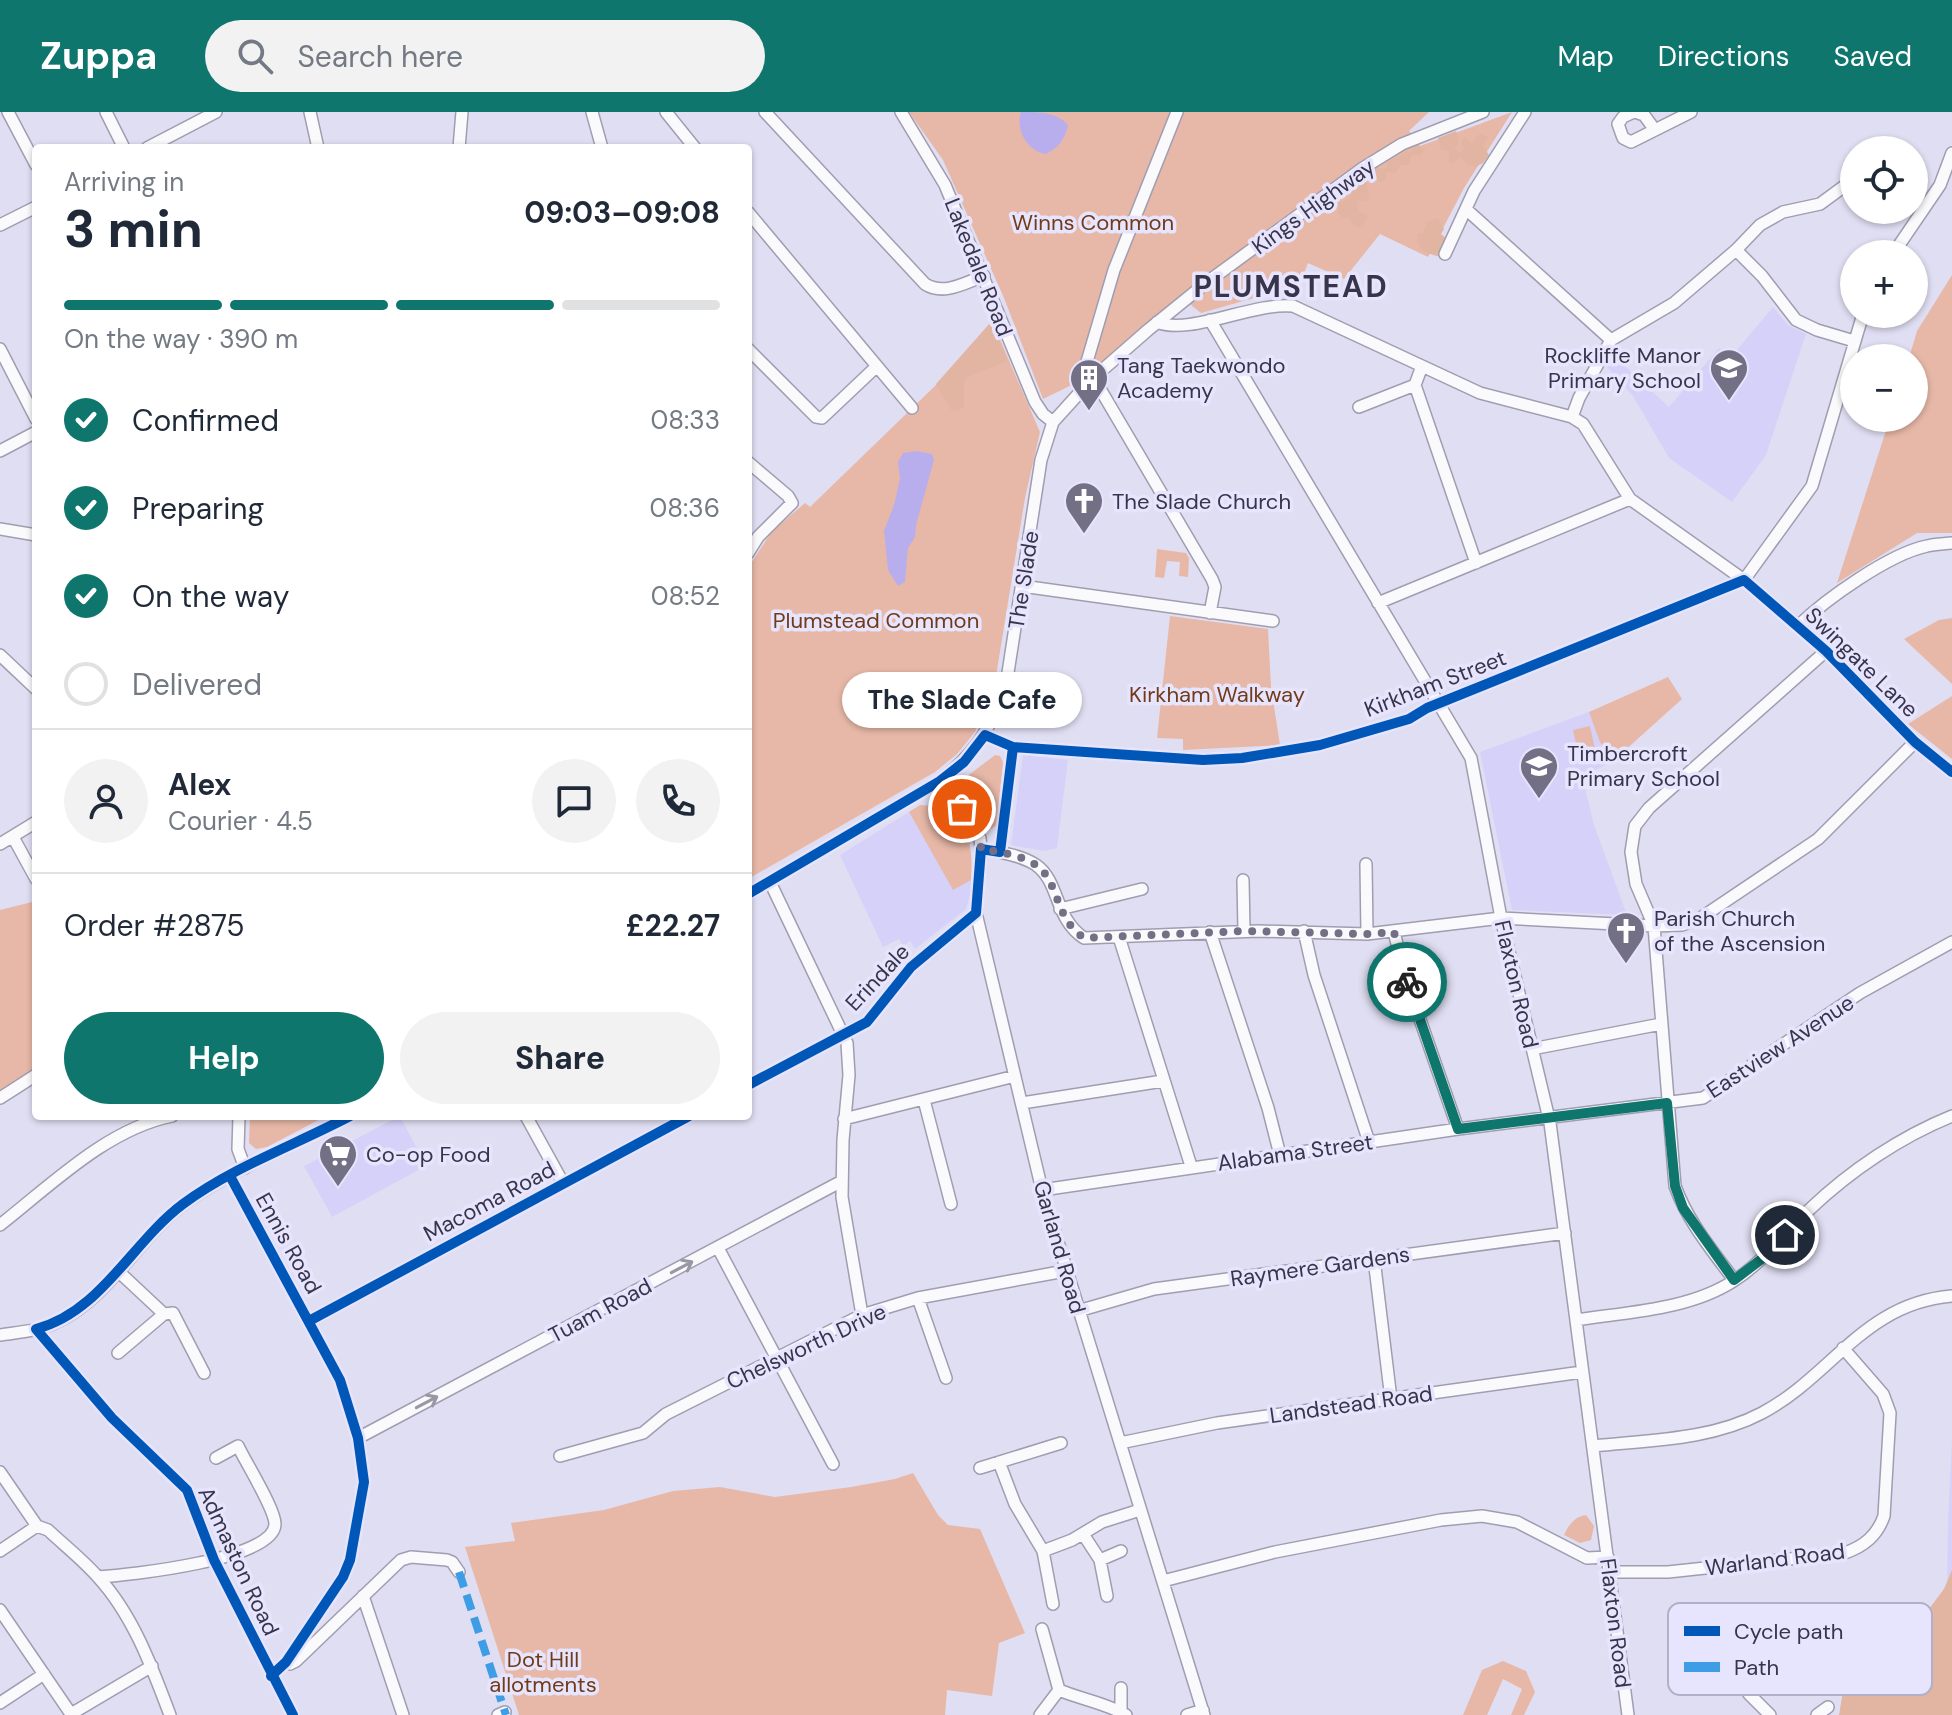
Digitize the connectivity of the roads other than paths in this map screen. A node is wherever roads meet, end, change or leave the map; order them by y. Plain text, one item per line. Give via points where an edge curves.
1 (8, 112) edge
2 (106, 112) edge
3 (302, 112) edge
4 (310, 112) edge
5 (462, 112) edge
6 (592, 112) edge
7 (666, 112) edge
8 (784, 112) edge
9 (901, 112) edge
10 (1177, 112) edge
11 (1483, 112) edge
12 (1525, 112) edge
13 (1635, 112) edge
14 (1691, 112) edge
15 (208, 114) edge
16 (769, 116) edge
17 (1655, 130) junction
18 (314, 135) junction
19 (122, 144) edge
20 (154, 144) edge
21 (317, 144) edge
22 (459, 144) edge
23 (601, 144) edge
24 (692, 144) edge
25 (1952, 153) edge
26 (32, 157) edge
27 (1840, 189) edge
28 (32, 209) edge
29 (1467, 210) junction
30 (752, 217) edge
31 (0, 225) edge
32 (1903, 240) edge
33 (1736, 250) junction
34 (1445, 254) dead end
35 (984, 276) junction
36 (1210, 320) junction
37 (1157, 322) junction
38 (1858, 328) edge
39 (1611, 340) junction
40 (1854, 341) junction
41 (0, 349) edge
42 (752, 353) edge
43 (1422, 366) junction
44 (876, 367) junction
45 (1092, 379) junction
46 (1415, 385) junction
47 (1359, 407) dead end
48 (912, 408) dead end
49 (32, 411) edge
50 (1572, 417) junction
51 (1053, 422) junction
52 (32, 434) edge
53 (0, 451) edge
54 (752, 465) edge
55 (1630, 499) junction
56 (0, 529) edge
57 (32, 534) edge
58 (1952, 543) edge
59 (752, 547) edge
60 (1476, 563) junction
61 (1744, 580) junction
62 (1022, 586) junction
63 (1378, 603) junction
64 (1210, 613) junction
65 (1273, 621) dead end
66 (1798, 626) junction
67 (1826, 651) junction
68 (0, 655) edge
69 (32, 685) edge
70 (1439, 704) junction
71 (985, 735) junction
72 (1915, 742) junction
73 (1013, 747) junction
74 (1952, 772) edge
75 (940, 781) junction
76 (32, 825) edge
77 (13, 837) junction
78 (0, 844) edge
79 (981, 849) junction
80 (1000, 852) junction
81 (1366, 864) dead end
82 (32, 872) edge
83 (1243, 880) dead end
84 (770, 882) junction
85 (1142, 889) dead end
86 (752, 892) edge
87 (1060, 909) junction
88 (976, 913) junction
89 (1501, 918) junction
90 (1654, 926) junction
91 (1244, 931) junction
92 (1304, 931) junction
93 (1210, 932) junction
94 (1394, 932) junction
95 (1367, 934) junction
96 (1119, 937) junction
97 (1952, 942) edge
98 (1661, 1024) junction
99 (843, 1034) junction
100 (1532, 1049) junction
101 (1015, 1076) junction
102 (32, 1078) edge
103 (1163, 1081) junction
104 (752, 1083) edge
105 (0, 1098) edge
106 (924, 1100) junction
107 (1022, 1103) junction
108 (1667, 1103) junction
109 (1952, 1116) edge
110 (1548, 1118) junction
111 (844, 1119) junction
112 (158, 1120) edge
113 (239, 1120) edge
114 (342, 1120) edge
115 (528, 1120) edge
116 (681, 1120) edge
117 (1458, 1129) junction
118 (1369, 1142) junction
119 (1280, 1155) junction
120 (1191, 1166) junction
121 (245, 1168) junction
122 (230, 1176) junction
123 (842, 1181) junction
124 (563, 1183) junction
125 (1042, 1190) junction
126 (951, 1204) dead end
127 (0, 1225) edge
128 (1565, 1233) junction
129 (718, 1248) junction
130 (1374, 1259) junction
131 (118, 1271) junction
132 (1065, 1271) junction
133 (1734, 1280) junction
134 (1952, 1296) edge
135 (918, 1298) junction
136 (1078, 1311) junction
137 (164, 1314) junction
138 (862, 1315) junction
139 (1576, 1320) junction
140 (309, 1321) junction
141 (36, 1329) junction
142 (0, 1335) edge
143 (1843, 1348) junction
144 (118, 1353) dead end
145 (777, 1356) junction
146 (1582, 1372) junction
147 (204, 1373) dead end
148 (946, 1378) dead end
149 (1391, 1399) junction
150 (358, 1438) junction
151 (1061, 1443) dead end
152 (1120, 1443) junction
153 (1594, 1446) junction
154 (560, 1456) dead end
155 (216, 1458) dead end
156 (999, 1462) junction
157 (833, 1464) dead end
158 (980, 1468) dead end
159 (0, 1472) edge
160 (1140, 1510) junction
161 (37, 1526) junction
162 (1083, 1534) junction
163 (0, 1551) edge
164 (1043, 1551) junction
165 (1121, 1551) dead end
166 (1608, 1557) junction
167 (214, 1560) junction
168 (1100, 1560) junction
169 (456, 1567) dead end
170 (1610, 1572) junction
171 (98, 1577) junction
172 (1163, 1581) junction
173 (363, 1596) junction
174 (1107, 1596) dead end
175 (1053, 1604) dead end
176 (0, 1610) edge
177 (1042, 1629) dead end
178 (286, 1662) junction
179 (152, 1666) junction
180 (44, 1674) junction
181 (271, 1676) junction
182 (1121, 1688) dead end
183 (1059, 1690) junction
184 (1750, 1695) edge
185 (0, 1703) edge
186 (1203, 1712) edge
187 (1124, 1714) edge
188 (170, 1715) edge
189 (293, 1715) edge
190 (403, 1715) edge
191 (1040, 1715) edge
192 (1187, 1715) edge
193 (1628, 1715) edge
194 (1770, 1715) edge

1 - 26 street
2 - 19 street
3 - 18 street
4 - 18 street
5 - 22 street
6 - 23 street
7 - 24 street
8 - 16 street
9 - 35 street, Lakedale Road via 945,185
10 - 45 street via 1114,270 1086,365
11 - 37 street, Kings Highway via 1381,156
12 - 29 street
13 - 17 street
13 - 17 street via 1618,124 1623,138 1631,142
14 - 17 street
15 - 20 street
16 - 35 street via 925,284 947,290
18 - 21 street
25 - 32 street via 1940,185
27 - 33 street via 1820,204 1783,212 1760,225
28 - 31 street
29 - 34 street
29 - 39 street
30 - 44 street
33 - 39 street via 1674,303
33 - 40 street via 1796,320
35 - 51 street, Lakedale Road via 1035,402
36 - 37 street via 1172,328
36 - 43 street via 1268,306 1293,306
36 - 63 street, Flaxton Road
37 - 45 street, Kings Highway
38 - 40 street
39 - 50 street
40 - 61 street via 1812,486
41 - 49 street
42 - 44 street via 822,418
43 - 46 street
43 - 50 street via 1480,393
44 - 48 street
45 - 51 street, Kings Highway
45 - 64 street via 1212,579
46 - 47 street
46 - 60 street
50 - 55 street, Swingate Lane via 1583,424
51 - 62 street, The Slade via 1041,460
52 - 53 street
54 - 59 street via 792,503
55 - 60 street
55 - 61 street, Swingate Lane
56 - 57 street
58 - 66 street via 1925,546 1889,560
60 - 63 street
61 - 66 street, Swingate Lane
61 - 70 street, Kirkham Street
62 - 64 street
62 - 71 street, The Slade via 1007,679
63 - 70 street, Flaxton Road
64 - 65 street
66 - 67 street, Swingate Lane
67 - 72 street, Swingate Lane
67 - 90 street via 1641,817 1631,852 1636,884
68 - 69 street
70 - 73 street, Kirkham Street via 1409,719 1320,745 1242,758
70 - 89 street, Flaxton Road via 1471,758
71 - 73 street, Kirkham Street
71 - 75 street, The Slade
72 - 74 street, Swingate Lane
72 - 90 street via 1818,839 1699,919
73 - 80 street
75 - 79 street, Garland Road via 974,826
75 - 84 street, The Slade
76 - 77 street
77 - 78 street
77 - 82 street
79 - 80 street
79 - 88 street, Garland Road
80 - 87 street via 1043,871
81 - 95 street
83 - 91 street
84 - 86 street, The Slade
84 - 99 street
85 - 87 street
87 - 96 street via 1084,938
88 - 99 street, Erindale via 911,967 867,1022
88 - 101 street, Garland Road
89 - 90 street
89 - 94 street
89 - 100 street, Flaxton Road
90 - 98 street
91 - 92 street
91 - 93 street
92 - 95 street
92 - 118 street
93 - 96 street
93 - 119 street
94 - 95 street
94 - 117 street
96 - 103 street
97 - 108 street, Eastview Avenue via 1860,993 1713,1093
98 - 100 street
98 - 108 street
99 - 104 street
99 - 111 street, Erindale via 849,1055
100 - 110 street, Flaxton Road
101 - 106 street
101 - 107 street, Garland Road
102 - 105 street
103 - 107 street
103 - 120 street
106 - 111 street
106 - 126 street
107 - 125 street, Garland Road
108 - 110 street, Eastview Avenue
108 - 133 street via 1679,1197
109 - 133 street via 1900,1141 1852,1174
110 - 117 street, Alabama Street
110 - 128 street, Flaxton Road
111 - 123 street, Erindale
112 - 127 street via 105,1143
113 - 121 street via 238,1149
114 - 121 street
115 - 124 street
116 - 124 street, Macoma Road
117 - 118 street, Alabama Street
118 - 119 street, Alabama Street
119 - 120 street, Alabama Street
120 - 125 street, Alabama Street
121 - 122 street
122 - 131 street via 171,1214
122 - 140 street, Ennis Road
123 - 129 street, Tuam Road
123 - 138 street, Erindale
124 - 140 street, Macoma Road
125 - 132 street, Garland Road
128 - 130 street, Raymere Gardens
128 - 139 street, Flaxton Road
129 - 145 street
150 -> 129 street, Tuam Road
130 - 136 street, Raymere Gardens via 1154,1289
130 - 149 street
131 - 137 street
131 - 141 street via 73,1313
132 - 135 street, Chelsworth Drive
132 - 136 street, Garland Road
133 - 139 street via 1690,1300
134 - 143 street via 1891,1313
135 - 138 street, Chelsworth Drive
135 - 148 street
136 - 152 street, Garland Road
137 - 144 street
137 - 147 street via 173,1313
138 - 145 street, Chelsworth Drive
139 - 146 street, Flaxton Road
140 - 150 street, Ennis Road via 340,1380
141 - 142 street
141 - 167 street, Admaston Road via 112,1418 187,1490
143 - 153 street via 1781,1402 1733,1427
143 - 170 street, Warland Road via 1883,1394 1890,1413 1884,1516 1866,1543 1845,1553 1668,1572
145 - 154 street, Chelsworth Drive via 666,1414 643,1433
145 - 157 street
146 - 149 street, Landstead Road
146 - 153 street, Flaxton Road
149 - 152 street, Landstead Road via 1197,1426
150 - 178 street, Ennis Road via 363,1499 350,1560
151 - 156 street
152 - 160 street, Garland Road
153 - 166 street, Flaxton Road
155 - 167 street via 238,1446 275,1521 271,1536 262,1543
156 - 158 street
156 - 164 street via 1015,1504
159 - 161 street
160 - 162 street
160 - 172 street, Garland Road
161 - 163 street
161 - 171 street
162 - 164 street
162 - 168 street
164 - 175 street
165 - 168 street
166 - 170 street, Flaxton Road
166 - 172 street via 1587,1558 1517,1522 1482,1516 1275,1552
167 - 171 street
167 - 181 street, Admaston Road
168 - 174 street
169 - 173 street via 411,1557 401,1560
170 - 193 street, Flaxton Road
171 - 179 street
172 - 186 street, Garland Road
173 - 178 street via 296,1661
173 - 190 street
176 - 180 street
177 - 183 street
178 - 181 street, Ennis Road
179 - 180 street via 71,1714
179 - 188 street
180 - 185 street
181 - 189 street, Admaston Road
182 - 187 street
183 - 187 street
183 - 191 street
184 - 194 street
186 - 192 street

